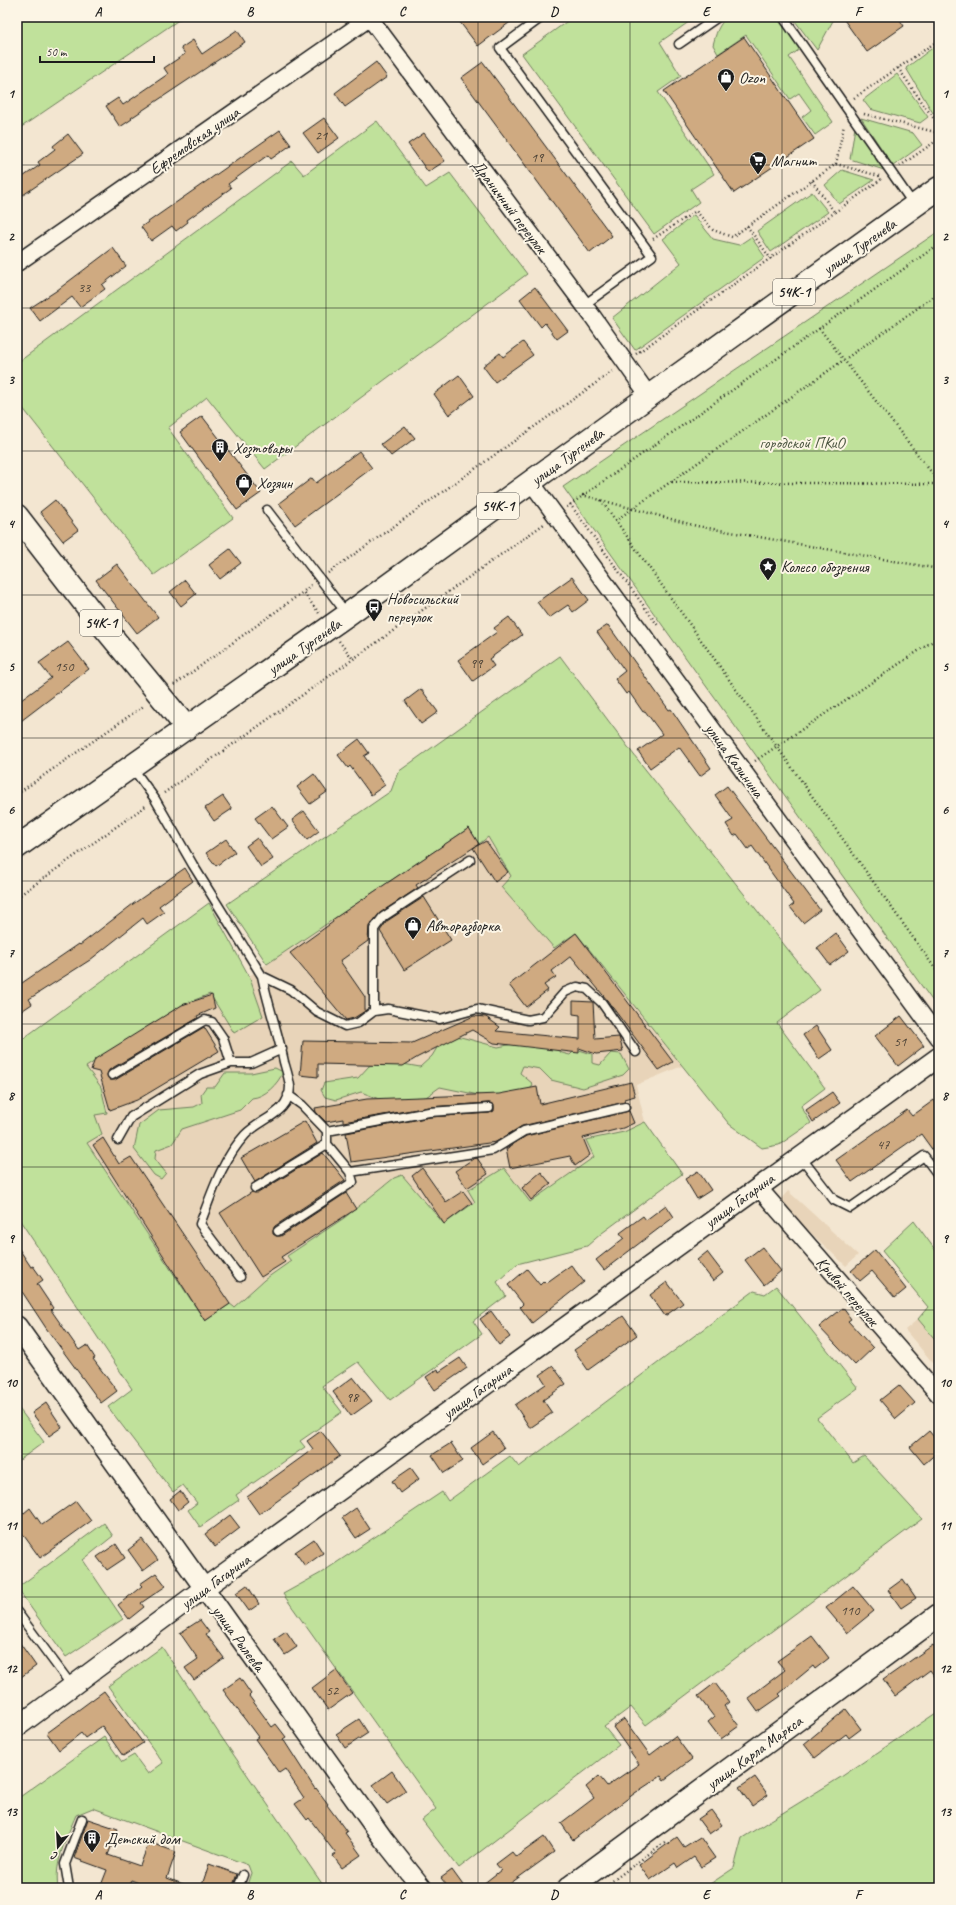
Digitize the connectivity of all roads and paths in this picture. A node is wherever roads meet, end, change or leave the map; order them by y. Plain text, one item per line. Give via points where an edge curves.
1 (370, 17) edge
2 (542, 17) edge
3 (718, 17) edge
4 (783, 17) edge
5 (939, 40) edge
6 (679, 44) dead end
7 (898, 68) junction
8 (846, 107) junction
9 (939, 126) edge
10 (939, 133) edge
11 (939, 139) edge
12 (836, 164) junction
13 (888, 175) junction
14 (812, 180) junction
15 (939, 188) edge
16 (914, 206) junction
17 (835, 213) junction
18 (747, 226) junction
19 (939, 244) edge
20 (644, 245) junction
21 (771, 259) junction
22 (17, 262) edge
23 (939, 293) edge
24 (584, 305) junction
25 (819, 328) junction
26 (843, 360) junction
27 (626, 362) junction
28 (649, 396) junction
29 (531, 482) junction
30 (670, 482) junction
31 (939, 483) edge
32 (582, 495) junction
33 (601, 500) junction
34 (632, 509) junction
35 (267, 510) dead end
36 (556, 515) junction
37 (17, 516) edge
38 (615, 521) junction
39 (939, 569) edge
40 (320, 579) junction
41 (347, 615) junction
42 (329, 628) junction
43 (939, 637) edge
44 (353, 659) junction
45 (187, 728) junction
46 (776, 746) junction
47 (755, 760) dead end
48 (131, 766) junction
49 (155, 799) junction
50 (17, 847) edge
51 (470, 860) dead end
52 (17, 897) edge
53 (939, 974) edge
54 (262, 976) junction
55 (374, 1011) junction
56 (939, 1038) edge
57 (282, 1049) junction
58 (636, 1052) dead end
59 (939, 1057) edge
60 (231, 1063) junction
61 (112, 1075) dead end
62 (288, 1095) junction
63 (625, 1107) dead end
64 (489, 1108) dead end
65 (327, 1131) junction
66 (118, 1140) dead end
67 (327, 1144) junction
68 (800, 1156) junction
69 (350, 1172) junction
70 (939, 1176) edge
71 (758, 1187) junction
72 (255, 1188) dead end
73 (278, 1231) dead end
74 (240, 1277) dead end
75 (17, 1326) edge
76 (939, 1395) edge
77 (204, 1589) junction
78 (17, 1612) edge
79 (939, 1615) edge
80 (72, 1686) junction
81 (17, 1727) edge
82 (82, 1818) dead end
83 (243, 1875) dead end
84 (69, 1888) edge
85 (238, 1888) edge
86 (422, 1888) edge
87 (569, 1888) edge

1 - 22 street, Ефремовская улица
1 - 24 street, Драничный переулок
2 - 20 lane via 500,48
3 - 6 lane
4 - 8 lane
5 - 7 path
7 - 8 path
7 - 9 path
8 - 10 path
8 - 12 path
8 - 13 lane
11 - 13 path
12 - 13 path
12 - 14 path
13 - 16 lane
13 - 17 path
14 - 17 path
14 - 18 path
15 - 16 main road, улица Тургенева / 54К-1
16 - 28 main road, улица Тургенева / 54К-1
17 - 21 path
18 - 20 path via 732,237 713,230 696,211
18 - 21 path
19 - 25 path
20 - 24 lane via 652,256
21 - 27 path
23 - 26 path
24 - 27 street, Драничный переулок
25 - 26 path
25 - 32 path
26 - 30 path
26 - 31 path
27 - 28 street, Драничный переулок
27 - 40 path
28 - 29 main road, улица Тургенева / 54К-1
29 - 36 street, улица Калинина
29 - 41 main road, улица Тургенева / 54К-1
30 - 31 path
30 - 34 path
32 - 33 path
32 - 36 path
33 - 34 path
33 - 38 path
34 - 38 path
34 - 39 path via 697,526
35 - 40 lane
36 - 44 path
36 - 56 street, улица Калинина
37 - 45 main road, 54К-1 via 89,609
38 - 46 path
40 - 41 lane
40 - 42 path via 303,592
41 - 42 main road, улица Тургенева / 54К-1
42 - 44 path
42 - 45 main road, улица Тургенева / 54К-1
43 - 46 path
44 - 49 path
45 - 48 main road, улица Тургенева / 54К-1
46 - 47 path
46 - 53 path
48 - 49 lane
48 - 50 main road, улица Тургенева / 54К-1
49 - 52 path
49 - 54 lane
51 - 55 lane via 383,918 374,929
54 - 55 lane via 291,990 317,1012 346,1026 358,1023
54 - 57 lane
55 - 58 lane via 388,1009 440,1019 477,1009 528,1020 543,1017 565,992 577,987 587,989 602,1003
57 - 60 lane via 251,1063
57 - 62 lane via 290,1086
59 - 68 street, улица Гагарина
60 - 61 lane via 223,1038 212,1022 205,1020
60 - 66 lane via 200,1074 131,1117
62 - 65 lane via 302,1105
62 - 74 lane via 286,1105 246,1134 228,1157 200,1224
63 - 69 lane via 524,1131 493,1150
64 - 65 lane via 429,1112
65 - 67 lane
67 - 69 lane
67 - 72 lane
68 - 70 lane via 834,1200 850,1208 924,1156
68 - 71 street, улица Гагарина
69 - 73 lane via 353,1182
71 - 76 street, Кривой переулок
71 - 77 street, улица Гагарина
75 - 77 street, улица Рылеева
77 - 80 street, улица Гагарина
77 - 86 street, улица Рылеева via 384,1840
78 - 80 lane
79 - 87 main road, улица Карла Маркса
80 - 81 street, улица Гагарина
82 - 84 lane via 65,1864
83 - 85 lane

